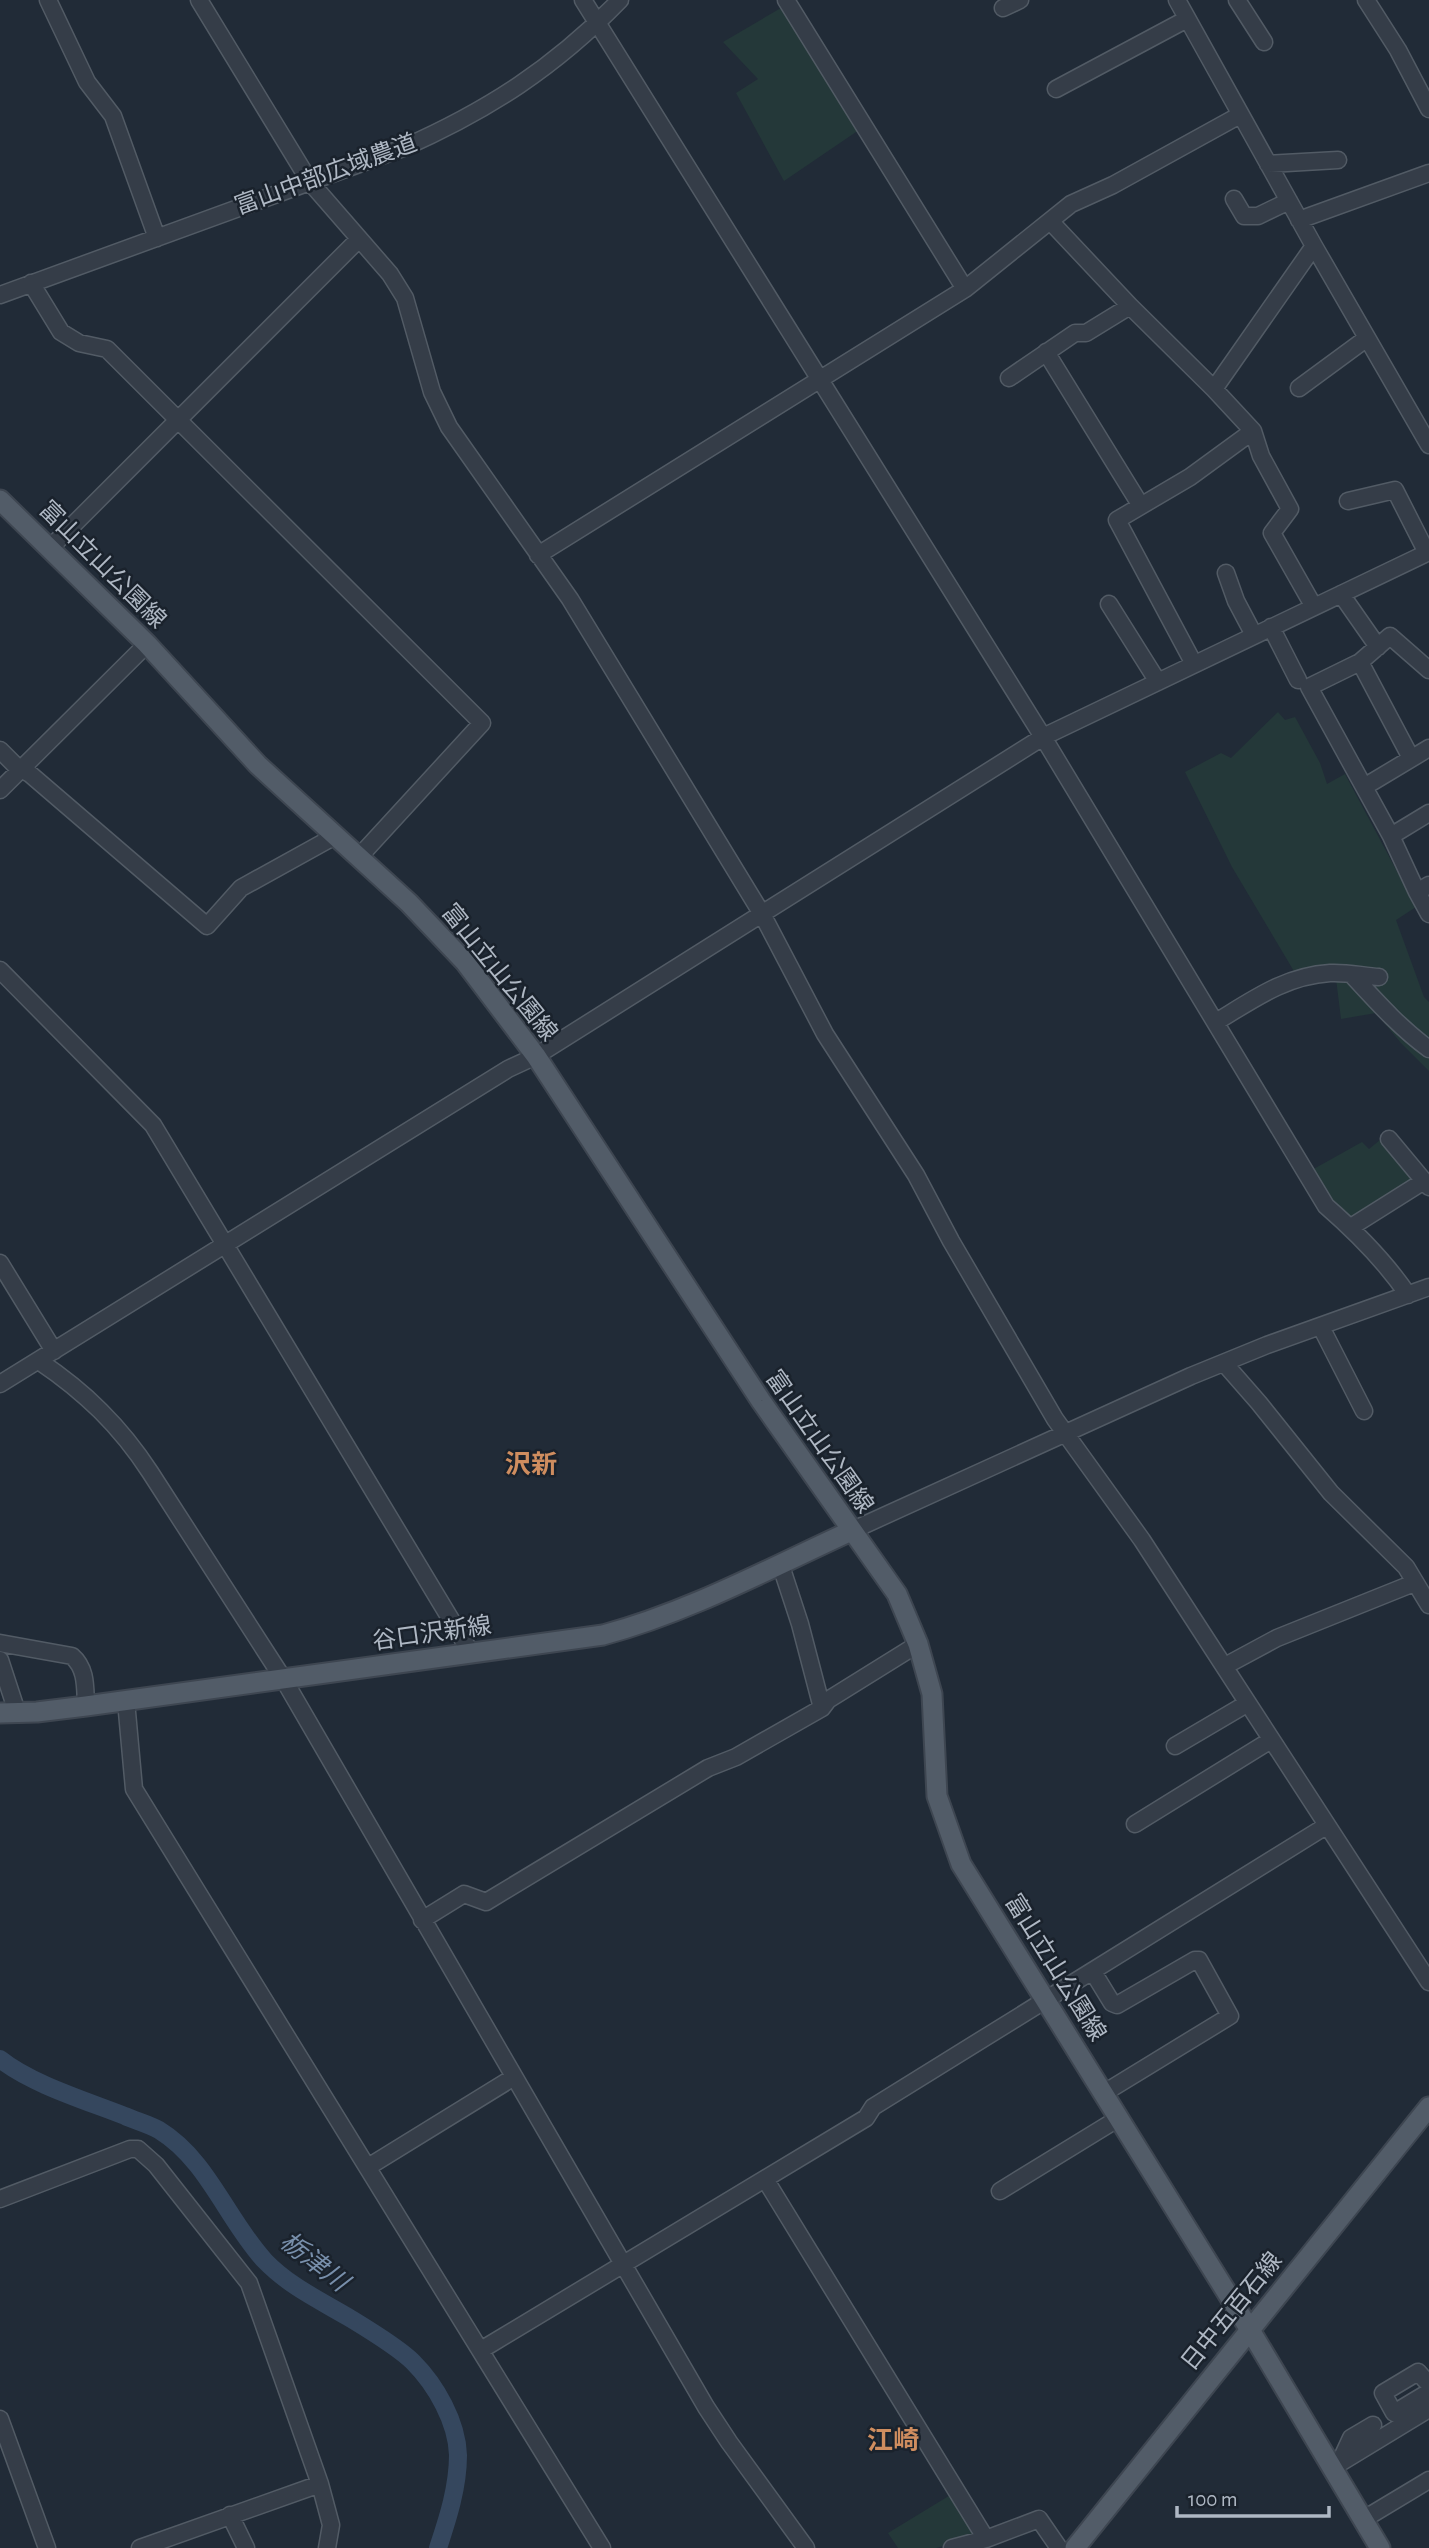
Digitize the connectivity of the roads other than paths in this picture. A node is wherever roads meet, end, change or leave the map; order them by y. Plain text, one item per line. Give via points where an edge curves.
1 (48, 0) edge
2 (199, 0) edge
3 (583, 0) edge
4 (620, 0) edge
5 (786, 0) edge
6 (1020, 0) edge
7 (1177, 0) edge
8 (1237, 0) edge
9 (1366, 0) edge
10 (1003, 8) dead end
11 (1187, 19) junction
12 (597, 23) junction
13 (1264, 42) dead end
14 (1056, 89) dead end
15 (1429, 109) edge
16 (1240, 116) junction
17 (1338, 160) dead end
18 (1268, 164) junction
19 (1429, 173) edge
20 (310, 182) junction
21 (1234, 199) dead end
22 (1289, 201) junction
23 (1050, 220) junction
24 (1300, 220) junction
25 (157, 237) junction
26 (359, 239) junction
27 (1314, 246) junction
28 (31, 283) junction
29 (965, 289) junction
30 (0, 295) edge
31 (1130, 306) junction
32 (1367, 338) junction
33 (1046, 352) junction
34 (1009, 378) dead end
35 (820, 380) junction
36 (1299, 388) dead end
37 (1214, 389) junction
38 (178, 420) junction
39 (1253, 431) junction
40 (1429, 444) edge
41 (0, 500) edge
42 (1348, 501) dead end
43 (1141, 506) junction
44 (51, 547) junction
45 (1428, 552) edge
46 (538, 555) junction
47 (1226, 573) dead end
48 (1341, 594) junction
49 (1109, 604) dead end
50 (1314, 607) junction
51 (1271, 627) junction
52 (1254, 635) junction
53 (147, 644) junction
54 (1378, 647) junction
55 (1360, 662) junction
56 (1194, 664) junction
57 (1429, 670) edge
58 (1298, 680) dead end
59 (1158, 682) junction
60 (1043, 737) junction
61 (1429, 748) edge
62 (0, 750) edge
63 (1411, 758) junction
64 (21, 769) junction
65 (1364, 786) junction
66 (0, 790) edge
67 (1429, 813) edge
68 (335, 836) junction
69 (1391, 836) junction
70 (359, 857) junction
71 (1423, 888) edge
72 (762, 914) junction
73 (1429, 914) edge
74 (0, 970) edge
75 (1352, 975) junction
76 (1379, 977) dead end
77 (1216, 1022) junction
78 (1429, 1049) edge
79 (536, 1056) junction
80 (1389, 1139) dead end
81 (1427, 1184) edge
82 (1350, 1227) junction
83 (226, 1245) junction
84 (0, 1263) edge
85 (1429, 1287) edge
86 (1408, 1295) junction
87 (1321, 1326) junction
88 (54, 1351) junction
89 (39, 1361) junction
90 (1224, 1363) junction
91 (0, 1384) edge
92 (1364, 1411) dead end
93 (1065, 1433) junction
94 (851, 1531) junction
95 (780, 1563) junction
96 (1414, 1583) junction
97 (1429, 1605) edge
98 (0, 1643) edge
99 (918, 1644) junction
100 (471, 1653) junction
101 (0, 1660) edge
102 (1225, 1666) junction
103 (284, 1680) junction
104 (126, 1701) junction
105 (1248, 1703) junction
106 (86, 1706) junction
107 (822, 1708) junction
108 (8, 1713) edge
109 (1271, 1740) junction
110 (1175, 1746) dead end
111 (1135, 1824) dead end
112 (1326, 1826) junction
113 (422, 1920) junction
114 (1093, 1972) junction
115 (1429, 1982) edge
116 (1047, 2000) junction
117 (514, 2077) junction
118 (1104, 2093) junction
119 (1429, 2107) edge
120 (1119, 2118) junction
121 (368, 2167) junction
122 (765, 2179) junction
123 (1000, 2191) dead end
124 (0, 2199) edge
125 (624, 2264) junction
126 (1250, 2330) junction
127 (481, 2350) junction
128 (1429, 2384) edge
129 (1429, 2392) edge
130 (1429, 2409) edge
131 (1394, 2413) junction
132 (0, 2419) edge
133 (1377, 2432) junction
134 (1336, 2466) junction
135 (1429, 2480) edge
136 (320, 2484) junction
137 (230, 2515) junction
138 (1364, 2519) junction
139 (986, 2539) junction
140 (47, 2548) edge
141 (140, 2548) edge
142 (246, 2548) edge
143 (327, 2548) edge
144 (603, 2548) edge
145 (806, 2548) edge
146 (952, 2548) edge
147 (1059, 2548) edge
148 (1075, 2548) edge
149 (1380, 2548) edge

1 - 25 street via 88,82 113,116
2 - 20 street
3 - 12 street
4 - 12 street, 富山中部広域農道
5 - 29 street
6 - 10 street
7 - 11 street
8 - 13 street
9 - 15 street
11 - 14 street
11 - 16 street
12 - 20 street, 富山中部広域農道 via 522,85 484,109 403,148
12 - 35 street
16 - 18 street
16 - 23 street via 1071,204
17 - 18 street
18 - 22 street
19 - 24 street
20 - 25 street, 富山中部広域農道
20 - 26 street
21 - 22 street via 1244,216 1258,216
22 - 24 street
23 - 29 street
23 - 31 street
24 - 27 street
25 - 28 street, 富山中部広域農道
26 - 38 street
26 - 46 street via 405,298 432,392 449,427
27 - 32 street
27 - 37 street
28 - 30 street, 富山中部広域農道
28 - 38 street via 61,331 79,344 107,349
29 - 35 street
31 - 33 street via 1086,332 1075,332
31 - 37 street
32 - 36 street
32 - 40 street
33 - 34 street
33 - 43 street
35 - 46 street
35 - 60 street
37 - 39 street
38 - 44 street
38 - 70 street via 482,723
39 - 43 street via 1190,478
39 - 50 street via 1290,509 1272,533
41 - 44 main road, 富山立山公園線
42 - 45 street via 1395,490
43 - 56 street via 1117,520
44 - 53 main road, 富山立山公園線
45 - 48 street
46 - 72 street via 570,599
47 - 52 street
48 - 50 street
48 - 54 street
49 - 59 street
50 - 51 street
51 - 52 street
51 - 58 street
52 - 56 street
53 - 64 street
53 - 68 main road, 富山立山公園線 via 258,765
54 - 55 street
54 - 57 street via 1390,636
55 - 63 street
55 - 65 street via 1309,687
56 - 59 street
59 - 60 street
60 - 72 street
60 - 77 street
61 - 63 street
62 - 64 street
63 - 65 street
64 - 66 street
64 - 68 street via 206,926 241,888
65 - 69 street
67 - 69 street
68 - 70 main road, 富山立山公園線
69 - 71 street
70 - 79 main road, 富山立山公園線 via 465,962
71 - 73 street
72 - 79 street
72 - 93 street via 825,1034 909,1163
74 - 83 street via 153,1125
75 - 76 street
75 - 77 street via 1332,973 1279,984
75 - 78 street
77 - 82 street via 1326,1206
79 - 83 street
79 - 94 main road, 富山立山公園線
80 - 81 street
81 - 82 street
82 - 86 street
83 - 88 street
83 - 100 street
84 - 88 street
85 - 86 street
86 - 87 street
87 - 90 street
87 - 92 street
88 - 89 street
89 - 91 street
89 - 103 street via 71,1382 128,1438
90 - 93 street
90 - 96 street via 1331,1493 1406,1567
93 - 94 street
93 - 102 street
94 - 95 main road, 谷口沢新線
94 - 99 main road, 富山立山公園線 via 897,1594
95 - 100 main road, 谷口沢新線 via 638,1626 603,1636
95 - 107 street
96 - 97 street
96 - 102 street via 1277,1638
98 - 106 street via 72,1656 84,1676
99 - 107 street
99 - 116 main road, 富山立山公園線 via 932,1694 937,1796 948,1830 961,1864
100 - 103 main road, 谷口沢新線
101 - 108 street
102 - 105 street
103 - 104 main road, 谷口沢新線
103 - 113 street
104 - 106 main road, 谷口沢新線
104 - 121 street via 134,1789
105 - 109 street
105 - 110 street
106 - 108 main road, 谷口沢新線
107 - 113 street via 708,1768 486,1902 464,1894
109 - 111 street
109 - 112 street
112 - 114 street
112 - 115 street
113 - 117 street
114 - 116 street
114 - 118 street via 1112,2003 1118,2005 1199,1960 1230,2016
116 - 118 main road, 富山立山公園線
116 - 122 street
117 - 121 street
117 - 125 street
118 - 120 main road, 富山立山公園線
119 - 126 main road, 日中五百石線
120 - 123 street
120 - 126 main road, 富山立山公園線
121 - 127 street
122 - 125 street
122 - 139 street
124 - 136 street via 130,2149 149,2156 249,2283
125 - 127 street
125 - 145 street via 723,2433
126 - 134 main road, 富山立山公園線
126 - 148 main road, 日中五百石線
127 - 144 street
128 - 131 street via 1418,2372 1383,2393
129 - 131 street
130 - 133 street
131 - 133 street
132 - 140 street
133 - 134 street
134 - 138 main road, 富山立山公園線
135 - 138 street
136 - 137 street
136 - 143 street via 331,2525
137 - 141 street
137 - 142 street
138 - 149 main road, 富山立山公園線
139 - 146 street
139 - 147 street via 1039,2519

